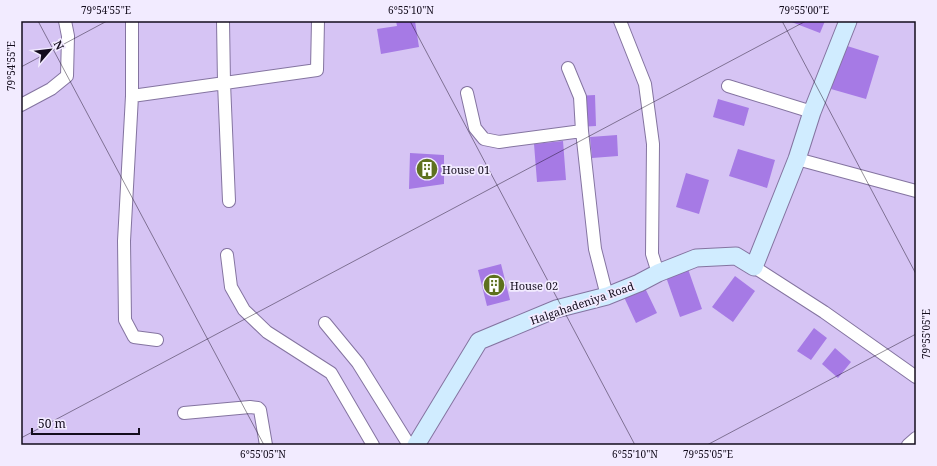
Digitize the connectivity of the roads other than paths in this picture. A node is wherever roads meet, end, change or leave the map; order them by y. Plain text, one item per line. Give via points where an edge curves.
1 (65, 21) edge
2 (132, 21) edge
3 (223, 21) edge
4 (318, 21) edge
5 (620, 21) edge
6 (848, 21) edge
7 (568, 68) dead end
8 (224, 83) junction
9 (728, 86) dead end
10 (467, 93) dead end
11 (132, 96) junction
12 (21, 105) edge
13 (812, 112) junction
14 (582, 130) junction
15 (797, 159) junction
16 (916, 191) edge
17 (229, 202) dead end
18 (227, 255) dead end
19 (754, 267) junction
20 (658, 273) junction
21 (607, 296) junction
22 (325, 323) dead end
23 (157, 340) dead end
24 (916, 377) edge
25 (184, 413) dead end
26 (916, 438) edge
27 (266, 445) edge
28 (373, 445) edge
29 (409, 445) edge
30 (416, 445) edge
31 (908, 445) edge

1 - 12 street via 68,36 67,76
2 - 11 street
3 - 8 street
4 - 8 street via 317,70
5 - 20 street via 646,84 653,144 652,254
6 - 13 street
7 - 14 street via 580,97
8 - 11 street
8 - 17 street
9 - 13 street
10 - 14 street via 476,128 484,139 499,142
11 - 23 street via 124,241 125,320 134,337
13 - 15 street
14 - 21 street via 595,249
15 - 16 street
15 - 19 street
18 - 28 street via 231,287 244,310 267,332 331,373
19 - 20 street, Halgahadeniya Road via 736,256 696,258
19 - 24 street via 824,312
20 - 21 street, Halgahadeniya Road
21 - 30 street, Halgahadeniya Road via 556,309 479,341
22 - 29 street via 358,363
25 - 27 street via 258,408
26 - 31 street

